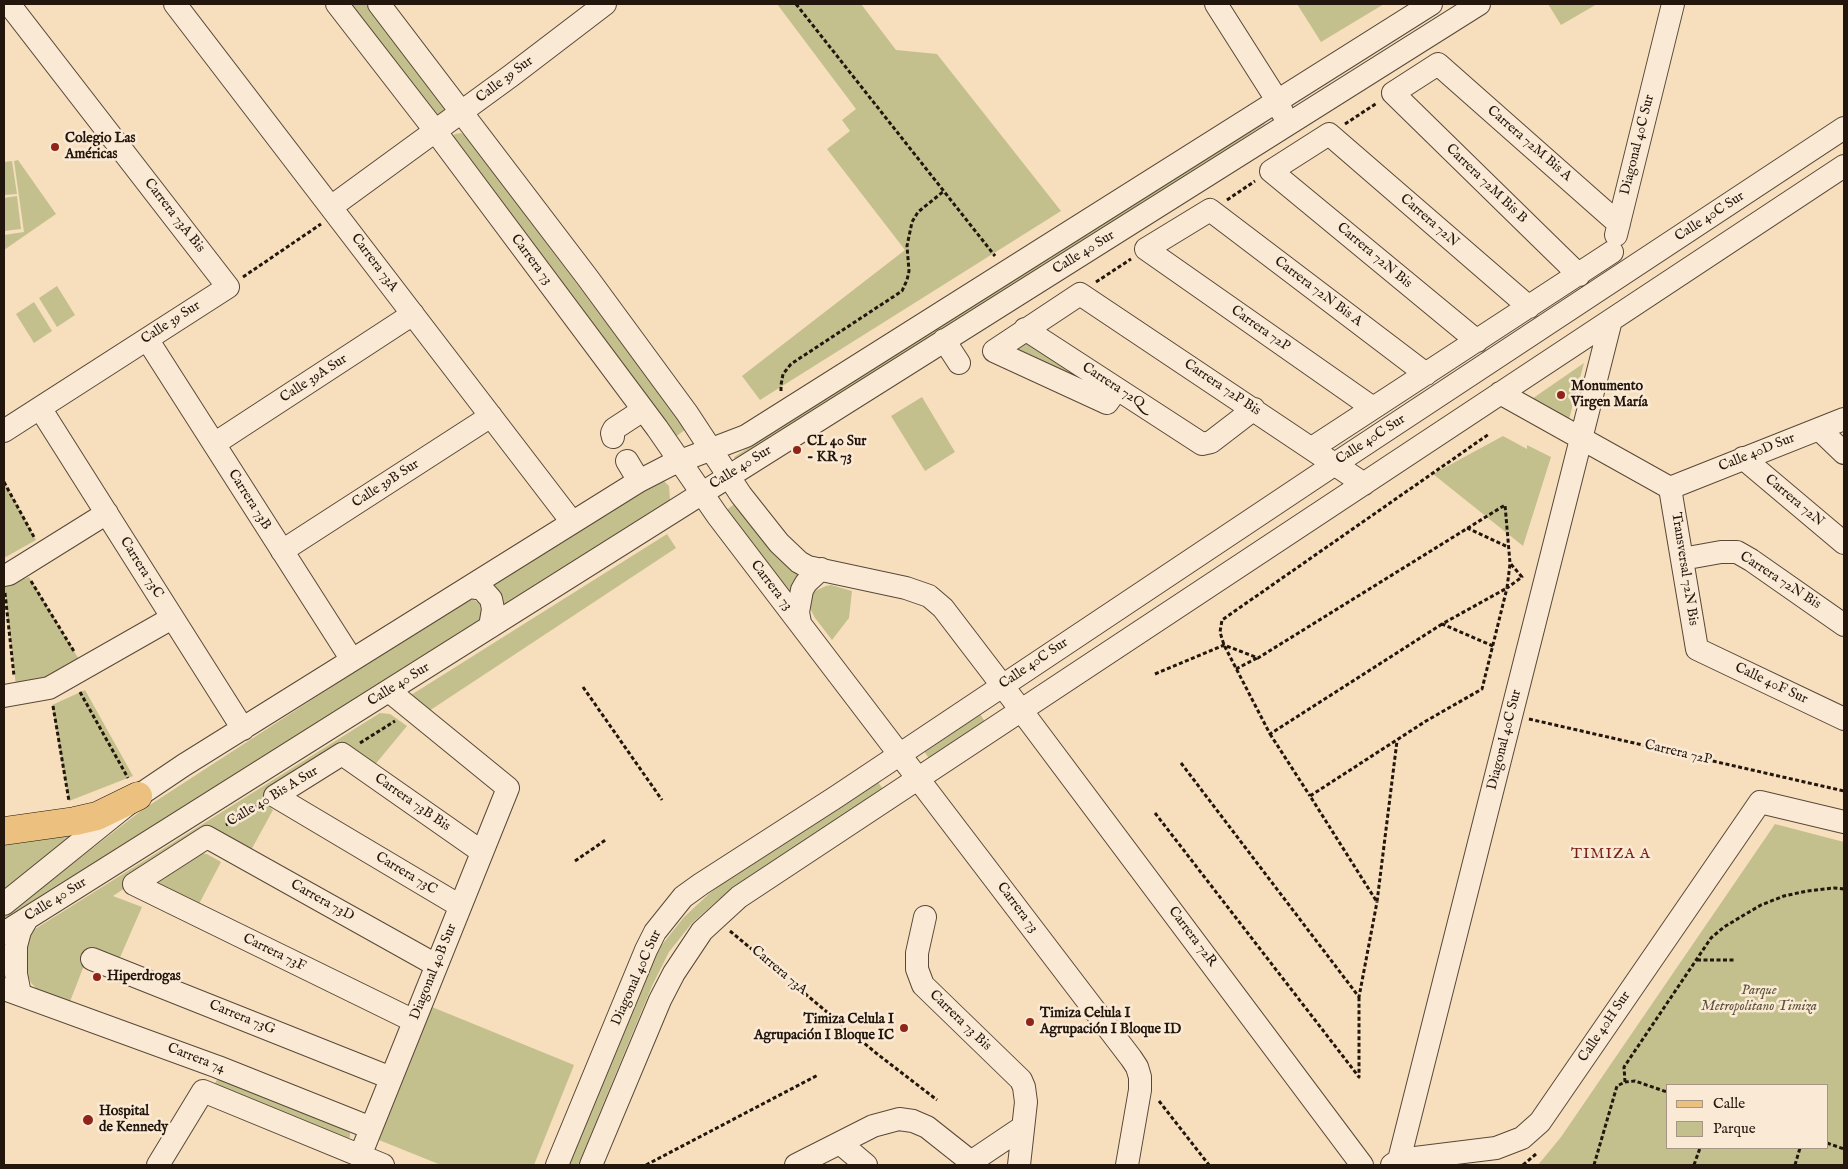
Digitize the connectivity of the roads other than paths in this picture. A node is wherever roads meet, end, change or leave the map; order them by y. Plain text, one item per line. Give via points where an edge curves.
1 (9, 4) edge
2 (175, 4) edge
3 (337, 4) edge
4 (379, 4) edge
5 (605, 4) edge
6 (1216, 4) edge
7 (1432, 4) edge
8 (1479, 4) edge
9 (1673, 4) edge
10 (1438, 64) joint
11 (1277, 100) junction
12 (462, 112) junction
13 (1304, 114) junction
14 (1283, 126) junction
15 (1844, 128) edge
16 (435, 132) junction
17 (1329, 134) joint
18 (1844, 166) edge
19 (334, 210) junction
20 (1706, 220) junction
21 (1619, 224) junction
22 (1724, 246) junction
23 (1146, 249) joint
24 (1612, 252) junction
25 (1578, 275) junction
26 (228, 287) joint
27 (1603, 287) junction
28 (1529, 307) junction
29 (413, 314) junction
30 (1611, 320) junction
31 (1025, 329) junction
32 (147, 339) junction
33 (944, 340) junction
34 (1477, 341) junction
35 (959, 363) dead end
36 (1426, 374) junction
37 (1117, 389) junction
38 (1500, 394) junction
39 (40, 408) junction
40 (1373, 408) junction
41 (1254, 409) junction
42 (643, 410) junction
43 (491, 416) junction
44 (1844, 418) edge
45 (1819, 428) junction
46 (4, 431) edge
47 (614, 437) dead end
48 (1582, 437) junction
49 (214, 444) junction
50 (1312, 448) junction
51 (711, 449) junction
52 (1844, 453) edge
53 (1743, 458) junction
54 (627, 461) dead end
55 (680, 461) junction
56 (1335, 464) junction
57 (729, 476) junction
58 (639, 481) junction
59 (1364, 484) junction
60 (1670, 488) junction
61 (702, 493) junction
62 (107, 513) junction
63 (572, 522) junction
64 (1844, 543) edge
65 (282, 551) junction
66 (1682, 558) junction
67 (821, 570) junction
68 (13, 571) edge
69 (468, 587) junction
70 (172, 618) junction
71 (800, 622) junction
72 (1844, 625) edge
73 (490, 627) junction
74 (1697, 649) joint
75 (352, 660) junction
76 (1003, 686) junction
77 (389, 691) junction
78 (10, 695) edge
79 (1021, 710) junction
80 (1844, 719) edge
81 (243, 729) junction
82 (342, 754) joint
83 (900, 754) junction
84 (918, 778) junction
85 (134, 790) junction
86 (275, 796) joint
87 (1839, 814) edge
88 (4, 831) edge
89 (207, 837) joint
90 (482, 852) junction
91 (4, 904) edge
92 (460, 906) junction
93 (925, 917) dead end
94 (26, 919) junction
95 (4, 933) edge
96 (92, 958) dead end
97 (436, 965) junction
98 (12, 991) edge
99 (414, 1021) junction
100 (391, 1078) junction
101 (1023, 1127) junction
102 (371, 1128) junction
103 (840, 1143) junction
104 (360, 1156) junction
105 (1396, 1162) edge
106 (166, 1163) edge
107 (973, 1164) edge
108 (382, 1165) edge
109 (557, 1165) edge
110 (591, 1165) edge
111 (796, 1165) edge
112 (866, 1165) edge
113 (1019, 1165) edge
114 (1127, 1165) edge
115 (1362, 1165) edge

1 - 26 street, Carrera 73A Bis
2 - 19 street, Carrera 73A
3 - 16 street, Carrera 73
4 - 12 street
5 - 12 street, Calle 39 Sur
6 - 11 street
7 - 11 street, Calle 40 Sur
8 - 13 street, Calle 40 Sur
9 - 21 street, Diagonal 40C Sur
10 - 21 street, Carrera 72M Bis A
10 - 25 street, Carrera 72M Bis B via 1393,93
11 - 13 street
11 - 14 street
11 - 51 street, Calle 40 Sur via 746,436
12 - 16 street, Calle 39 Sur
12 - 51 street via 611,309
13 - 14 street, Calle 40 Sur
14 - 33 street, Calle 40 Sur
15 - 20 street, Calle 40C Sur
16 - 19 street, Calle 39 Sur
16 - 42 street, Carrera 73
17 - 28 street, Carrera 72N
17 - 34 street, Carrera 72N Bis via 1271,171
18 - 22 street
19 - 29 street, Carrera 73A
20 - 22 street
20 - 27 street, Calle 40C Sur
21 - 24 street, Diagonal 40C Sur
22 - 30 street
23 - 36 street, Carrera 72N Bis A via 1210,210
23 - 40 street, Carrera 72P
24 - 25 street, Calle 40C Sur
24 - 27 street, Diagonal 40C Sur
25 - 28 street, Calle 40C Sur
26 - 32 street, Calle 39 Sur
27 - 56 street, Calle 40C Sur
28 - 34 street, Calle 40C Sur
29 - 43 street, Carrera 73A
29 - 49 street, Calle 39A Sur
30 - 38 street
30 - 48 street, Diagonal 40C Sur
31 - 37 street, Carrera 72Q
31 - 37 street via 994,351 1107,403
31 - 41 street, Carrera 72P Bis via 1080,294
32 - 39 street, Calle 39 Sur
32 - 49 street, Carrera 73B
33 - 35 street
33 - 57 street, Calle 40 Sur
34 - 36 street, Calle 40C Sur
36 - 40 street, Calle 40C Sur
37 - 41 street, Carrera 72Q via 1202,444 1211,442
38 - 48 street
38 - 59 street
39 - 46 street, Calle 39 Sur
39 - 62 street, Carrera 73C
40 - 50 street, Calle 40C Sur
41 - 50 street, Carrera 72P Bis
42 - 47 street via 614,429
42 - 55 street, Carrera 73
43 - 63 street, Carrera 73A
43 - 65 street, Calle 39B Sur
44 - 45 street, Calle 40D Sur
45 - 52 street
45 - 53 street, Calle 40D Sur
48 - 60 street
48 - 105 street, Diagonal 40C Sur
49 - 65 street, Carrera 73B
50 - 56 street, Carrera 72P Bis
51 - 55 street, Calle 40 Sur
51 - 57 street
53 - 60 street, Calle 40D Sur
53 - 64 street, Carrera 72N
54 - 58 street
55 - 58 street, Calle 40 Sur
55 - 61 street, Carrera 73
56 - 59 street, Carrera 72P Bis
56 - 76 street, Calle 40C Sur
57 - 61 street, Calle 40 Sur
57 - 67 street via 788,553 808,567
58 - 63 street, Calle 40 Sur
59 - 79 street
60 - 66 street, Transversal 72N Bis
61 - 71 street, Carrera 73
61 - 73 street, Calle 40 Sur
62 - 68 street
62 - 70 street, Carrera 73C
63 - 69 street, Calle 40 Sur
65 - 75 street, Carrera 73B
66 - 72 street, Carrera 72N Bis via 1737,552
66 - 74 street, Transversal 72N Bis
67 - 71 street via 802,590 798,612
67 - 76 street via 929,596 943,608
69 - 73 street via 482,589 491,599
69 - 75 street, Calle 40 Sur
70 - 78 street via 49,688
70 - 81 street, Carrera 73C
71 - 83 street, Carrera 73
73 - 77 street, Calle 40 Sur
74 - 80 street, Calle 40F Sur
75 - 81 street, Calle 40 Sur
76 - 79 street
76 - 83 street, Calle 40C Sur
77 - 90 street, Diagonal 40B Sur via 508,788
77 - 94 street, Calle 40 Sur
79 - 84 street
79 - 115 street, Carrera 72R
81 - 85 street, Calle 40 Sur
82 - 86 street, Calle 40 Bis A Sur
82 - 90 street, Carrera 73B Bis
83 - 84 street, Carrera 73
83 - 109 street, Diagonal 40C Sur via 683,897 655,932 646,950
84 - 110 street via 739,897 702,930 660,1000
84 - 114 street, Carrera 73 via 1137,1066 1140,1090
85 - 88 main road via 97,816
85 - 91 street, Calle 40 Sur
86 - 92 street, Carrera 73C
87 - 105 street, Calle 40H Sur via 1760,802 1540,1122 1522,1138 1496,1148
89 - 97 street, Carrera 73D
89 - 99 street, Carrera 73F via 134,884
90 - 92 street, Diagonal 40B Sur
92 - 97 street, Diagonal 40B Sur
93 - 101 street, Carrera 73 Bis via 917,953 917,969 923,985 1021,1080 1026,1102
94 - 95 street, Calle 40 Sur
94 - 98 street, Carrera 74 via 16,946
96 - 100 street, Carrera 73G
97 - 99 street, Diagonal 40B Sur
98 - 102 street, Carrera 74
99 - 100 street, Diagonal 40B Sur
100 - 102 street, Diagonal 40B Sur
101 - 107 street
101 - 113 street
102 - 104 street, Diagonal 40B Sur
103 - 107 street via 882,1122 913,1121 927,1127
103 - 111 street
103 - 112 street
104 - 106 street, Carrera 74 via 203,1091
104 - 108 street, Carrera 74

